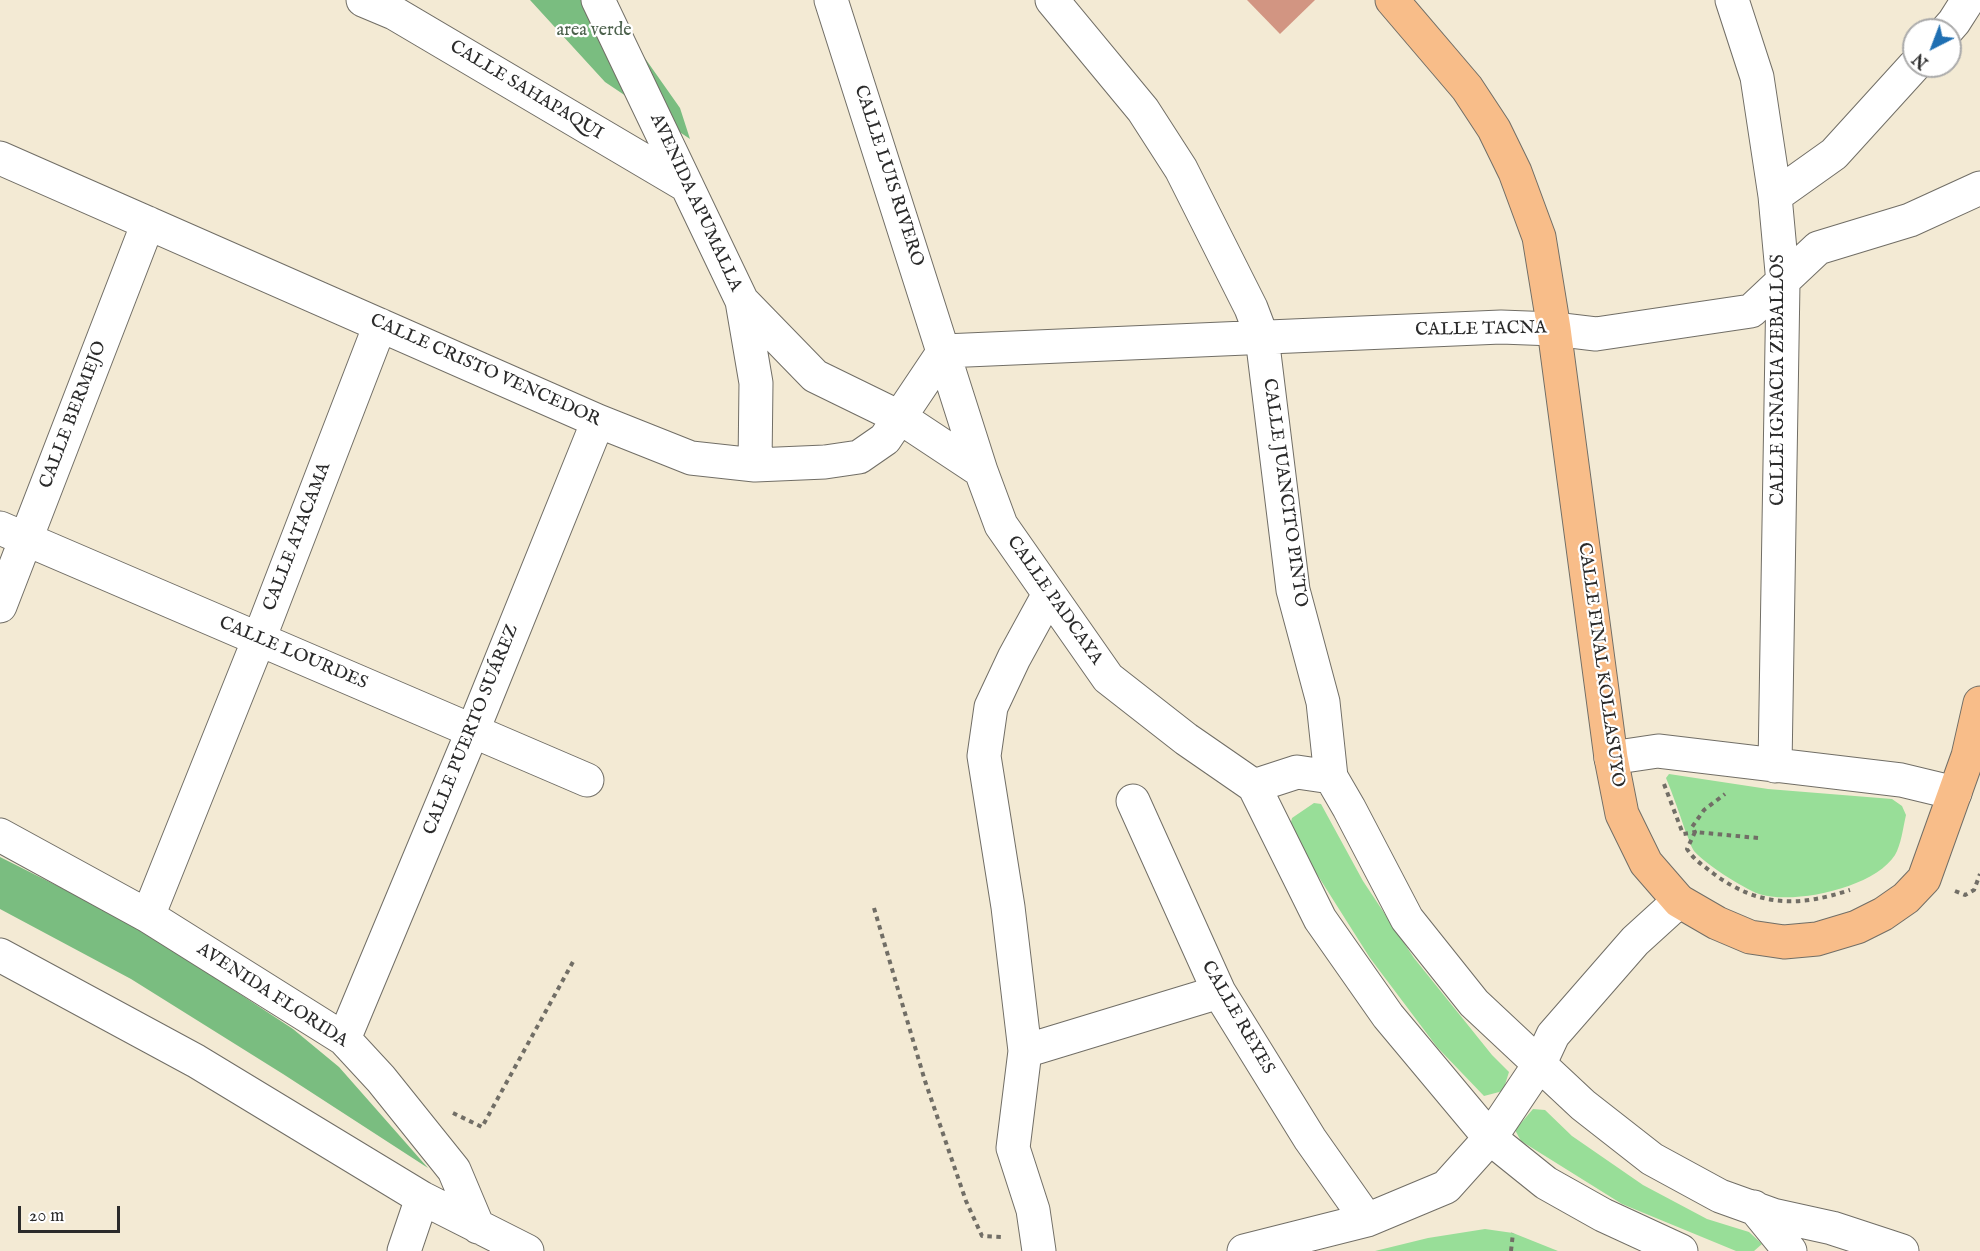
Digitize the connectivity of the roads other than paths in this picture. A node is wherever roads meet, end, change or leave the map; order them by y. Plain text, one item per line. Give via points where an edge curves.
1 (363, 0) edge
2 (598, 0) edge
3 (831, 0) edge
4 (1052, 0) edge
5 (1392, 0) edge
6 (1732, 0) edge
7 (1968, 0) edge
8 (1957, 18) edge
9 (1903, 78) edge
10 (0, 158) edge
11 (687, 186) junction
12 (1980, 188) edge
13 (1775, 196) junction
14 (148, 223) junction
15 (1782, 283) junction
16 (742, 302) junction
17 (380, 325) junction
18 (1554, 329) junction
19 (1262, 337) junction
20 (944, 351) junction
21 (901, 418) junction
22 (598, 421) junction
23 (755, 465) junction
24 (981, 471) junction
25 (13, 533) edge
26 (1049, 594) junction
27 (0, 606) edge
28 (258, 639) junction
29 (1980, 703) edge
30 (472, 730) junction
31 (1611, 758) junction
32 (1775, 766) junction
33 (1331, 777) junction
34 (587, 780) dead end
35 (1254, 786) junction
36 (1955, 792) junction
37 (1133, 801) dead end
38 (0, 835) edge
39 (1679, 901) junction
40 (148, 916) junction
41 (0, 955) edge
42 (1219, 992) junction
43 (344, 1039) junction
44 (1025, 1051) junction
45 (1539, 1065) junction
46 (1490, 1138) junction
47 (422, 1198) junction
48 (1754, 1207) junction
49 (1367, 1220) junction
50 (478, 1227) junction
51 (1039, 1249) edge
52 (404, 1251) edge
53 (527, 1251) edge
54 (1244, 1251) edge
55 (1681, 1251) edge
56 (1790, 1251) edge
57 (1902, 1251) edge

1 - 11 street, CALLE SAHAPAQUI via 394,13
2 - 11 street, AVENIDA APUMALLA
3 - 20 street, CALLE LUIS RIVERO
4 - 19 street, CALLE JUANCITO PINTO via 1143,110 1181,169
5 - 18 main road, CALLE FINAL KOLLASUYO via 1467,88 1494,129 1539,237
6 - 13 street, CALLE IGNACIA ZEBALLOS via 1758,77
7 - 8 street
9 - 13 street via 1834,154
10 - 14 street, CALLE CRISTO VENCEDOR
11 - 16 street, AVENIDA APUMALLA
12 - 15 street, CALLE TACNA via 1910,220 1818,248
13 - 15 street, CALLE IGNACIA ZEBALLOS
14 - 17 street, CALLE CRISTO VENCEDOR
14 - 25 street, CALLE BERMEJO
15 - 18 street, CALLE TACNA via 1751,311 1596,334
15 - 32 street, CALLE IGNACIA ZEBALLOS
16 - 21 street, AVENIDA APUMALLA via 815,376
16 - 23 street via 756,383
17 - 22 street, CALLE CRISTO VENCEDOR
17 - 28 street, CALLE ATACAMA
18 - 19 street, CALLE TACNA via 1501,327
18 - 31 main road, CALLE FINAL KOLLASUYO
19 - 20 street, CALLE TACNA
19 - 33 street, CALLE JUANCITO PINTO via 1293,590 1323,702
20 - 21 street, CALLE CRISTO VENCEDOR
20 - 24 street, CALLE PADCAYA
21 - 23 street, CALLE CRISTO VENCEDOR via 885,439 859,457
21 - 24 street, AVENIDA APUMALLA
22 - 23 street, CALLE CRISTO VENCEDOR via 691,458
22 - 30 street, CALLE PUERTO SUÁREZ
24 - 26 street, CALLE PADCAYA via 1001,525
25 - 27 street, CALLE BERMEJO
25 - 28 street, CALLE LOURDES
26 - 35 street, CALLE PADCAYA via 1108,678
26 - 44 street via 991,707 984,756
28 - 30 street, CALLE LOURDES
28 - 40 street, CALLE ATACAMA
29 - 36 main road, CALLE FINAL KOLLASUYO
30 - 34 street, CALLE LOURDES
30 - 43 street, CALLE PUERTO SUÁREZ
31 - 32 street via 1658,751
31 - 39 main road, CALLE FINAL KOLLASUYO via 1622,814 1636,844 1646,864
32 - 36 street via 1901,780
33 - 35 street via 1297,772
33 - 45 street, CALLE JUANCITO PINTO via 1407,919 1474,1003
35 - 46 street via 1320,919 1388,1016
36 - 39 main road, CALLE FINAL KOLLASUYO via 1924,879 1906,898 1857,927 1817,939 1784,942 1750,937
37 - 42 street, CALLE REYES
38 - 40 street, AVENIDA FLORIDA
39 - 45 street via 1635,941 1553,1035
40 - 43 street, AVENIDA FLORIDA
41 - 47 street via 196,1061
42 - 44 street
42 - 49 street, CALLE REYES via 1310,1139
43 - 50 street, AVENIDA FLORIDA via 454,1170
44 - 51 street via 1013,1148 1033,1210
45 - 46 street
45 - 48 street, CALLE JUANCITO PINTO via 1652,1159 1720,1196
46 - 49 street via 1446,1187
46 - 55 street via 1546,1183
47 - 50 street
47 - 52 street
48 - 56 street
48 - 57 street, CALLE JUANCITO PINTO
49 - 54 street
50 - 53 street

